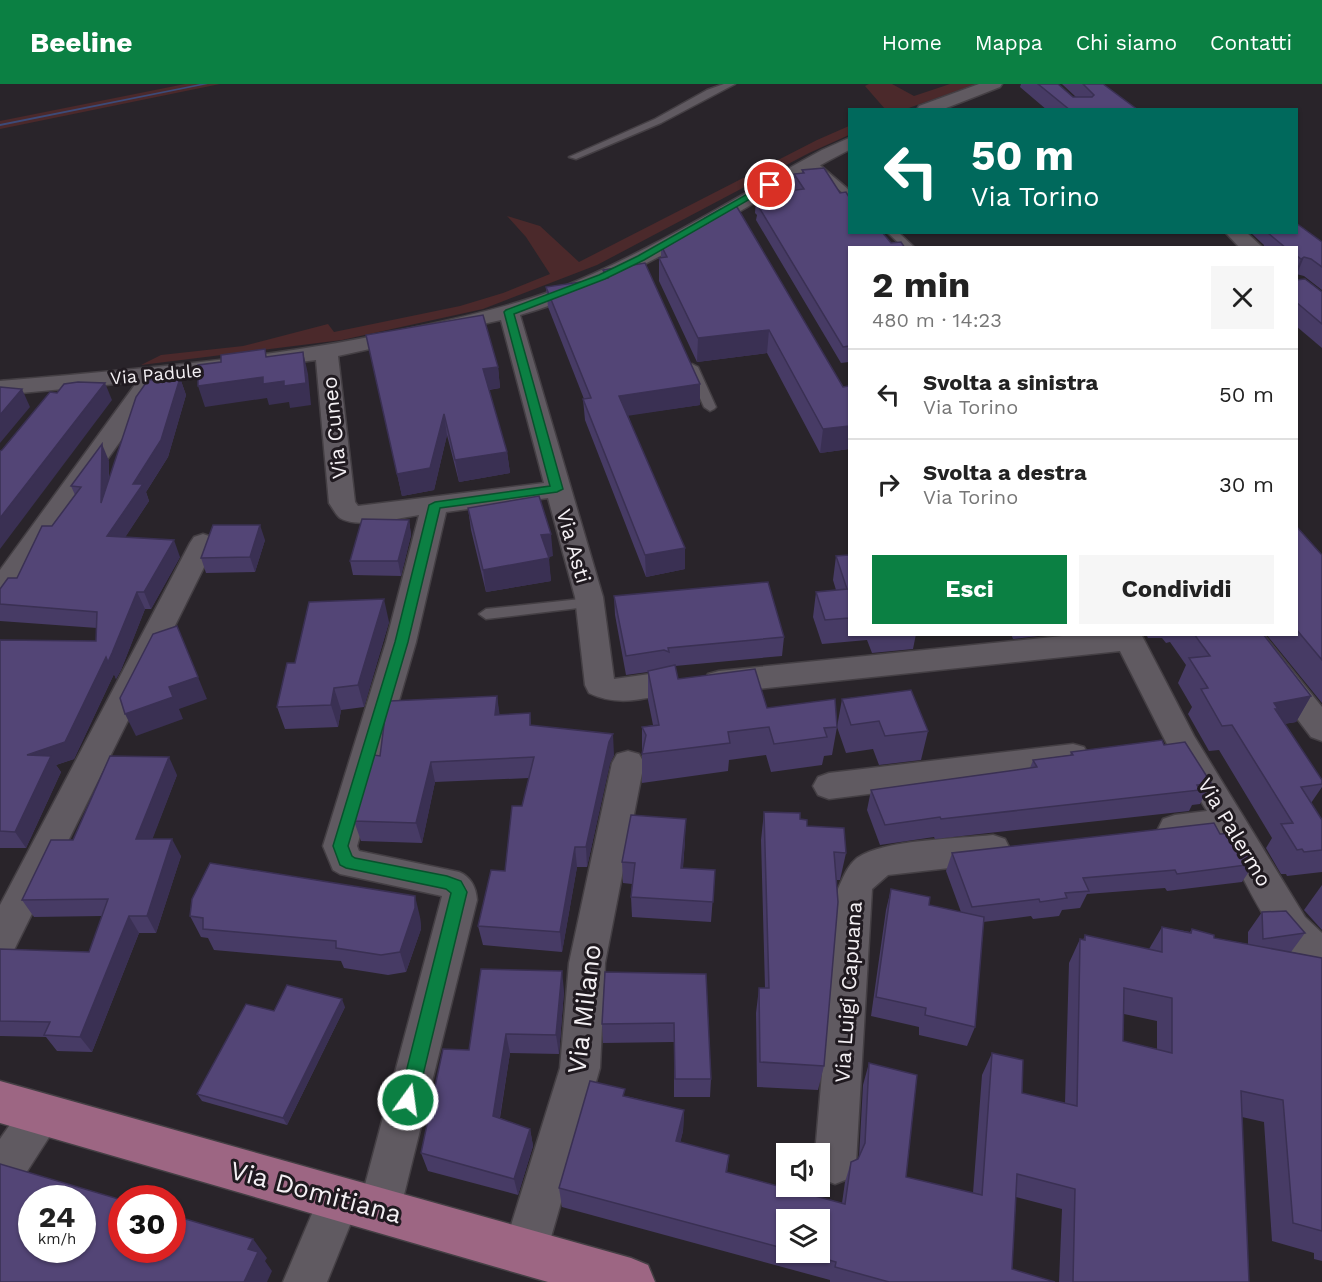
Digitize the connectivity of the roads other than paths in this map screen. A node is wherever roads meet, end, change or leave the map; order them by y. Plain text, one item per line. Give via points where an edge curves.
1 (731, 84) edge
2 (994, 84) edge
3 (930, 108) edge
4 (848, 144) edge
5 (573, 157) dead end
6 (812, 163) junction
7 (848, 194) edge
8 (728, 208) junction
9 (748, 227) edge
10 (894, 234) edge
11 (1236, 234) edge
12 (908, 246) edge
13 (1250, 246) edge
14 (509, 312) junction
15 (326, 352) junction
16 (686, 354) edge
17 (152, 374) junction
18 (0, 388) edge
19 (710, 407) dead end
20 (557, 489) junction
21 (435, 505) junction
22 (203, 543) dead end
23 (0, 590) edge
24 (590, 603) junction
25 (486, 614) dead end
26 (1249, 636) edge
27 (1128, 637) edge
28 (664, 683) edge
29 (707, 683) edge
30 (1322, 729) edge
31 (1182, 743) junction
32 (1147, 748) edge
33 (1100, 753) edge
34 (628, 763) dead end
35 (829, 786) dead end
36 (1231, 822) junction
37 (1139, 832) edge
38 (1024, 845) edge
39 (0, 941) edge
40 (1322, 957) edge
41 (20, 1108) edge
42 (835, 1163) dead end
43 (0, 1175) edge
44 (359, 1204) junction
45 (525, 1251) junction
46 (305, 1282) edge
47 (631, 1282) edge

1 - 5 lane
2 - 3 street
4 - 6 street, Via Padule
6 - 7 lane
6 - 8 street, Via Padule
8 - 9 street via 738,213
8 - 14 street, Via Padule via 644,263
10 - 12 lane
11 - 13 street
14 - 15 street, Via Padule
14 - 20 street, Via Asti
15 - 17 street, Via Padule
15 - 21 street, Via Cuneo via 342,503 348,512 359,515
16 - 19 lane
17 - 18 street, Via Padule via 57,393
17 - 23 street via 147,387
20 - 21 street
20 - 24 street, Via Asti
21 - 44 street via 401,642 340,846 345,860 352,864 447,882 459,892
22 - 39 street
24 - 25 lane
24 - 28 street, Via Asti via 600,685 617,690
26 - 30 street
27 - 29 street
27 - 31 street, Via Palermo
31 - 32 street
31 - 36 street, Via Palermo
33 - 35 street
34 - 45 street, Via Milano via 587,963 580,1068
36 - 37 street
36 - 40 street, Via Palermo via 1292,928
38 - 42 street, Via Luigi Capuana via 885,861 862,874 855,889
41 - 43 street
41 - 44 main road, Via Domitiana
44 - 45 main road, Via Domitiana
44 - 46 street
45 - 47 main road, Via Domitiana

